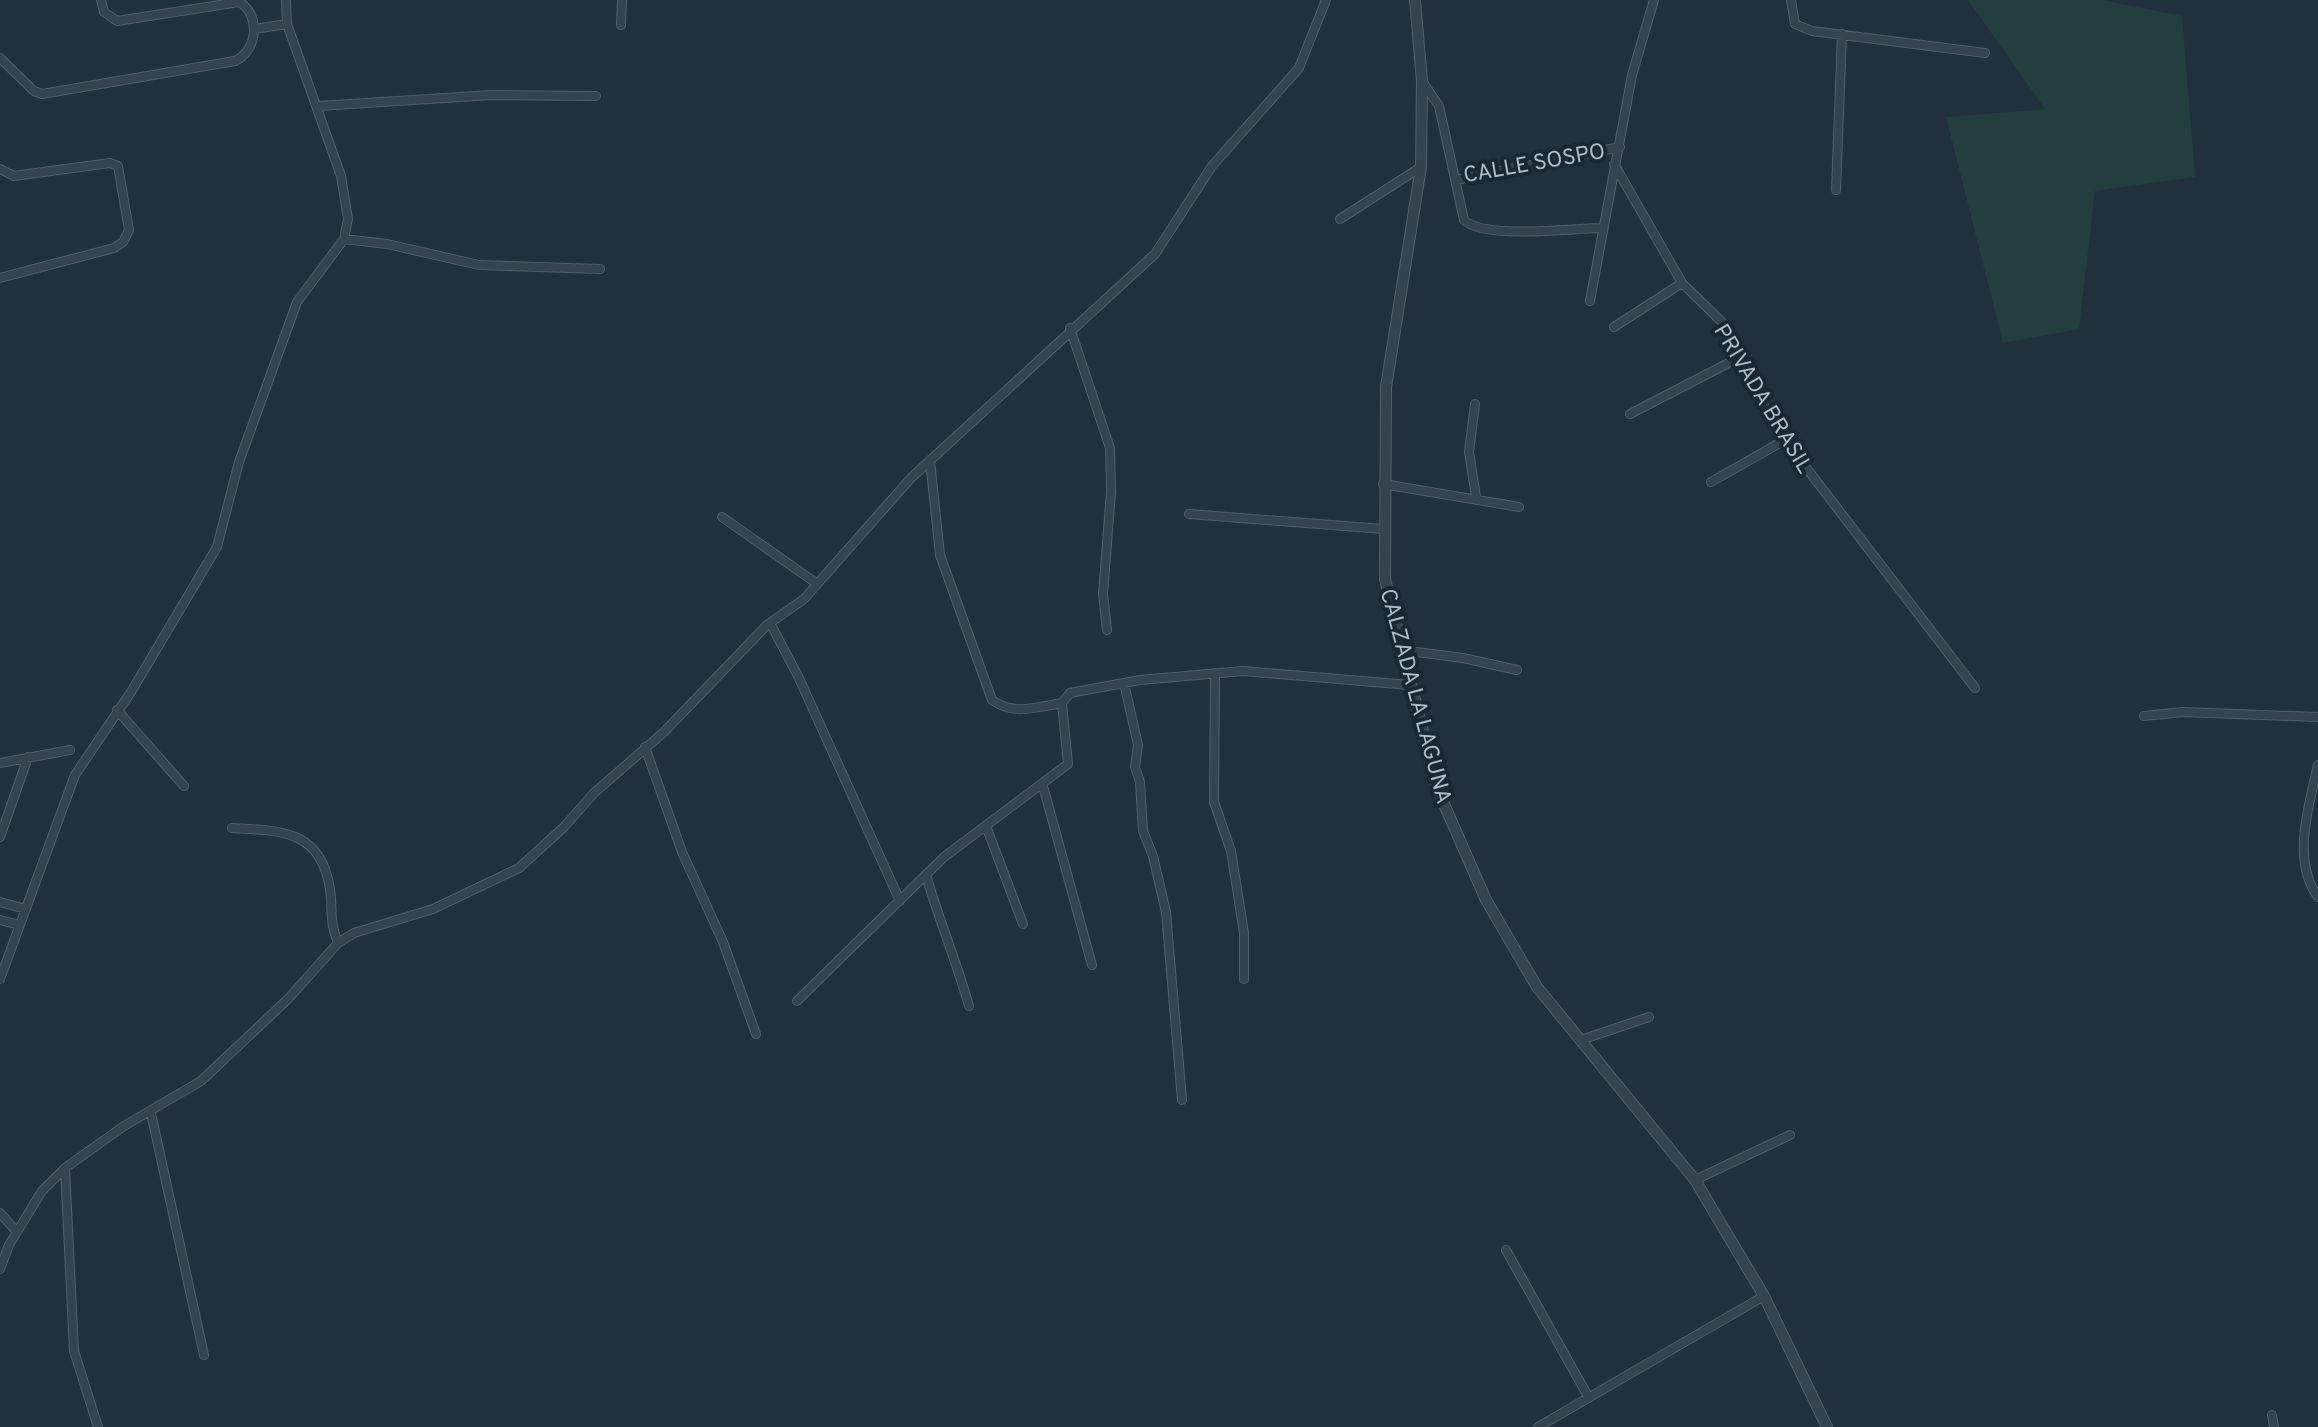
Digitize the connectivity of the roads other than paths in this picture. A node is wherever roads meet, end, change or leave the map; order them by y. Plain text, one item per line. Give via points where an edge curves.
1 (101, 0) edge
2 (286, 0) edge
3 (622, 0) edge
4 (1326, 0) edge
5 (1415, 0) edge
6 (1654, 0) edge
7 (1791, 0) edge
8 (287, 24) junction
9 (621, 25) dead end
10 (254, 29) junction
11 (1842, 34) junction
12 (1985, 53) dead end
13 (0, 58) edge
14 (1422, 81) junction
15 (596, 96) dead end
16 (319, 106) junction
17 (1620, 147) junction
18 (1614, 164) junction
19 (1421, 167) junction
20 (0, 169) edge
21 (1456, 180) junction
22 (1836, 190) dead end
23 (1340, 219) dead end
24 (1603, 228) junction
25 (344, 239) junction
26 (600, 269) dead end
27 (0, 278) edge
28 (1682, 283) junction
29 (1590, 301) dead end
30 (1614, 327) dead end
31 (1070, 328) junction
32 (1744, 355) junction
33 (1475, 404) dead end
34 (1630, 414) dead end
35 (1785, 440) junction
36 (930, 460) junction
37 (1711, 482) dead end
38 (1383, 484) junction
39 (1476, 497) junction
40 (1519, 507) dead end
41 (1189, 514) dead end
42 (722, 517) dead end
43 (1383, 529) junction
44 (816, 583) junction
45 (770, 623) junction
46 (1107, 630) dead end
47 (1401, 650) junction
48 (1517, 670) dead end
49 (1215, 674) junction
50 (1124, 683) junction
51 (1409, 685) junction
52 (1975, 688) dead end
53 (1062, 703) junction
54 (117, 710) junction
55 (2144, 716) dead end
56 (2318, 717) edge
57 (645, 747) junction
58 (70, 750) dead end
59 (28, 757) junction
60 (0, 763) edge
61 (2318, 765) edge
62 (184, 786) dead end
63 (1043, 786) junction
64 (986, 826) junction
65 (232, 828) dead end
66 (0, 837) edge
67 (926, 875) junction
68 (2318, 897) edge
69 (900, 901) junction
70 (0, 902) edge
71 (26, 909) junction
72 (0, 920) edge
73 (1023, 924) dead end
74 (20, 925) junction
75 (338, 943) junction
76 (1092, 965) dead end
77 (0, 979) edge
78 (1244, 979) dead end
79 (797, 1001) dead end
80 (969, 1006) dead end
81 (1649, 1017) dead end
82 (756, 1034) dead end
83 (1581, 1040) junction
84 (1182, 1100) dead end
85 (151, 1113) junction
86 (1790, 1135) dead end
87 (65, 1168) junction
88 (1695, 1180) junction
89 (0, 1213) edge
90 (17, 1232) junction
91 (1506, 1250) dead end
92 (0, 1269) edge
93 (1764, 1296) junction
94 (204, 1355) dead end
95 (1589, 1398) junction
96 (2272, 1415) dead end
97 (98, 1427) edge
98 (1538, 1427) edge
99 (1827, 1427) edge
100 (2274, 1427) edge

1 - 10 street via 104,12 117,21 239,2 248,9
2 - 8 street
3 - 9 street
4 - 31 street via 1299,68 1212,166 1155,254
5 - 14 street, CALZADA LA LAGUNA
6 - 17 street via 1632,75
7 - 11 street via 1794,22 1812,31
8 - 10 street
8 - 16 street
10 - 13 street via 247,55 235,61 58,93 34,91
11 - 12 street
11 - 22 street
14 - 19 street, CALZADA LA LAGUNA
14 - 21 street, CALLE SOSPO via 1439,106
15 - 16 street via 491,95
16 - 25 street via 341,176 348,219
17 - 18 street
17 - 21 street, CALLE SOSPO
18 - 24 street
18 - 28 street, PRIVADA BRASIL
19 - 23 street
19 - 38 street, CALZADA LA LAGUNA via 1386,387
20 - 27 street via 14,176 118,166 129,230 114,248
21 - 24 street via 1464,220 1476,230
24 - 29 street
25 - 26 street via 479,265
25 - 54 street via 297,302 239,462 217,547
28 - 30 street
28 - 32 street, PRIVADA BRASIL via 1727,327
31 - 36 street
31 - 46 street via 1110,448 1103,594
32 - 34 street
32 - 35 street, PRIVADA BRASIL via 1765,408
33 - 39 street via 1469,452
35 - 37 street
35 - 52 street, PRIVADA BRASIL
36 - 44 street
36 - 53 street via 940,555 992,700 1005,709 1020,710
38 - 39 street
38 - 43 street, CALZADA LA LAGUNA
39 - 40 street
41 - 43 street
42 - 44 street
43 - 47 street, CALZADA LA LAGUNA via 1385,579
44 - 45 street via 804,599
45 - 57 street
45 - 69 street
47 - 48 street
47 - 51 street, CALZADA LA LAGUNA
49 - 50 street
49 - 51 street via 1243,671
49 - 78 street via 1214,802 1231,851 1244,933
50 - 53 street via 1070,693
50 - 84 street via 1138,745 1135,767 1143,831 1166,912
51 - 83 street, CALZADA LA LAGUNA via 1437,788 1486,900 1537,987
53 - 63 street via 1068,764
54 - 62 street
54 - 71 street via 75,775
55 - 56 street via 2183,712
57 - 75 street via 519,868 433,909 369,927
57 - 82 street
58 - 59 street
59 - 60 street
59 - 66 street
61 - 68 street via 2305,825 2307,872
63 - 64 street
63 - 76 street
64 - 67 street
64 - 73 street
65 - 75 street via 287,832 307,843 323,864
67 - 69 street
67 - 80 street
69 - 79 street
70 - 71 street
71 - 74 street
72 - 74 street
74 - 77 street
75 - 85 street via 222,1064
81 - 83 street
83 - 88 street, CALZADA LA LAGUNA
85 - 87 street
85 - 94 street
86 - 88 street
87 - 90 street via 42,1191
87 - 97 street via 74,1351
88 - 93 street, CALZADA LA LAGUNA
89 - 90 street
90 - 92 street
91 - 95 street
93 - 95 street
93 - 99 street, CALZADA LA LAGUNA
95 - 98 street
96 - 100 street

